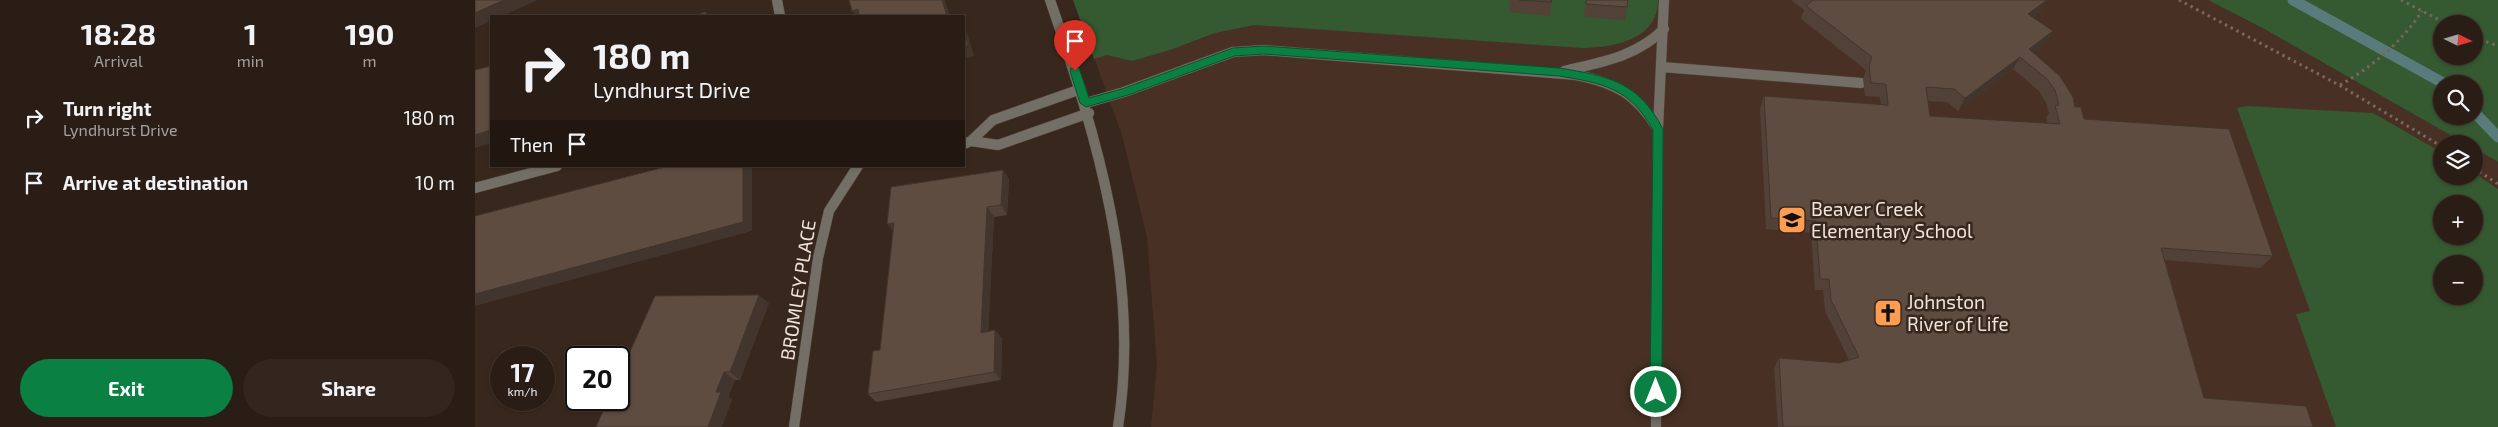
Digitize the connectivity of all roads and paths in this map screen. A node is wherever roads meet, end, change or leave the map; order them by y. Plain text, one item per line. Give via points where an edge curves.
1 (777, 0) edge
2 (1050, 0) edge
3 (1664, 0) edge
4 (2179, 0) edge
5 (2401, 0) edge
6 (2422, 11) junction
7 (780, 15) edge
8 (2433, 17) edge
9 (1664, 29) junction
10 (2483, 40) edge
11 (2498, 46) edge
12 (1661, 67) junction
13 (1559, 72) junction
14 (1861, 84) dead end
15 (2339, 85) junction
16 (1081, 89) junction
17 (1086, 103) junction
18 (1089, 114) junction
19 (1658, 129) junction
20 (2433, 141) edge
21 (967, 143) edge
22 (553, 167) edge
23 (857, 167) edge
24 (2483, 174) edge
25 (2498, 184) edge
26 (475, 188) edge
27 (794, 427) edge
28 (1118, 427) edge
29 (1656, 427) edge

1 - 7 street
2 - 16 street
3 - 9 street
4 - 15 path
5 - 6 path
6 - 8 path
6 - 15 path via 2415,25 2357,76
9 - 12 street
9 - 13 street via 1653,43 1638,52
10 - 11 path
12 - 14 street
12 - 19 street
13 - 17 street via 1264,50 1233,52
13 - 19 street via 1601,79 1620,88 1645,109
15 - 20 path
16 - 17 street
16 - 21 street via 993,120
17 - 18 street
18 - 21 street via 998,145
18 - 28 street via 1109,191 1120,255 1125,335
19 - 29 street
22 - 26 street
23 - 27 street, BROMLEY PLACE via 829,211 818,258
24 - 25 path

